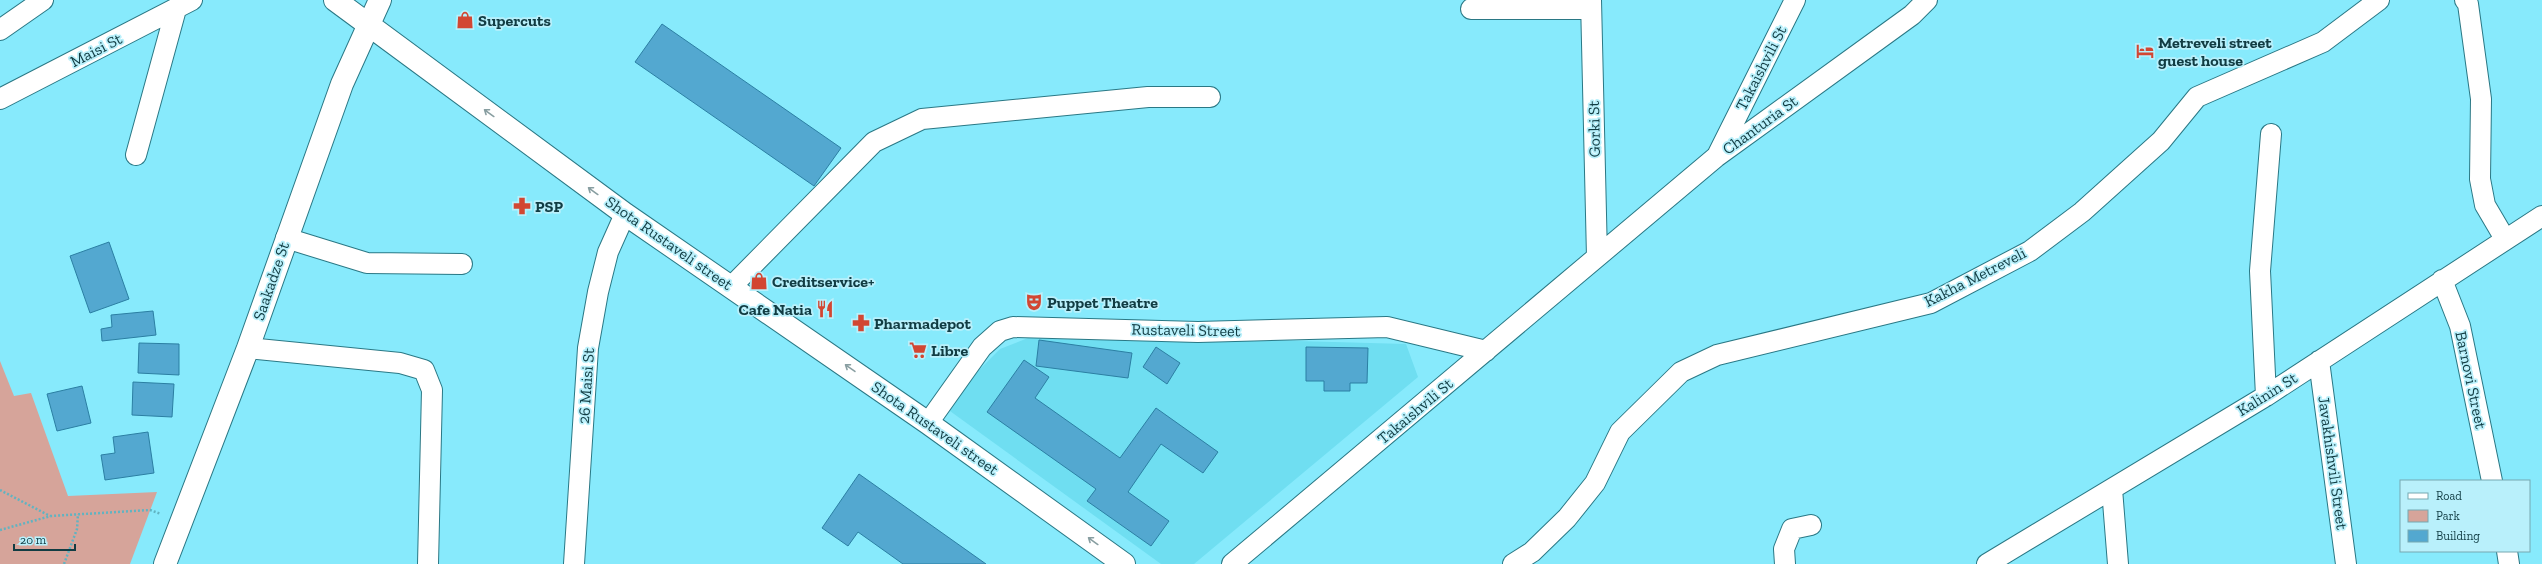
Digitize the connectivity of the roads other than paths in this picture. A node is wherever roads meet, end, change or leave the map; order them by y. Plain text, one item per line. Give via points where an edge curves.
1 (43, 0) edge
2 (335, 0) edge
3 (380, 0) edge
4 (1795, 0) edge
5 (1927, 0) edge
6 (2379, 0) edge
7 (2465, 0) edge
8 (184, 4) edge
9 (1591, 5) edge
10 (1471, 9) dead end
11 (368, 24) junction
12 (0, 30) edge
13 (1210, 97) dead end
14 (0, 99) edge
15 (2271, 134) dead end
16 (136, 155) dead end
17 (1716, 158) junction
18 (625, 214) junction
19 (2542, 216) edge
20 (286, 238) junction
21 (2505, 239) junction
22 (1597, 257) junction
23 (462, 264) dead end
24 (2442, 280) junction
25 (732, 286) junction
26 (248, 348) junction
27 (1486, 351) junction
28 (2319, 361) junction
29 (2266, 396) junction
30 (928, 423) junction
31 (2492, 480) edge
32 (2112, 489) junction
33 (1811, 525) dead end
34 (2507, 552) edge
35 (165, 564) edge
36 (428, 564) edge
37 (574, 564) edge
38 (1124, 564) edge
39 (1232, 564) edge
40 (1513, 564) edge
41 (1785, 564) edge
42 (1987, 564) edge
43 (2118, 564) edge
44 (2346, 564) edge
45 (2509, 564) edge

1 - 12 street
2 - 11 main road, Shota Rustaveli street
3 - 11 main road, Saakadze St
4 - 17 street, Takaishvili St
5 - 17 street, Chanturia St via 1912,14
6 - 40 street, Kakha Metreveli via 2323,42 2196,97 2161,141 2082,212 2030,251 1931,303 1717,354 1681,372 1620,432 1595,483 1567,518 1532,552
7 - 21 street via 2468,4 2482,99 2480,179 2486,205
8 - 14 street, Maisi St
8 - 16 street
9 - 10 street
9 - 22 street, Gorki St
18 -> 11 main road, Shota Rustaveli street
11 - 20 main road, Saakadze St via 342,84
13 - 25 street via 1148,97 922,119 874,142
15 - 29 street via 2260,271
17 - 22 street, Chanturia St
18 - 25 main road, Shota Rustaveli street
18 - 37 street, 26 Maisi St via 608,252 588,348
19 - 21 street, Kalinin St
20 - 23 street via 367,263
20 - 26 main road, Saakadze St
21 - 24 street, Kalinin St
22 - 27 street, Takaishvili St
24 - 28 street, Kalinin St
24 - 31 street, Barnovi Street via 2460,326
30 -> 25 main road, Shota Rustaveli street
26 - 35 main road, Saakadze St
26 - 36 street via 400,363 424,370 432,390
27 - 30 street, Rustaveli Street via 1387,327 1198,332 1013,327 1000,331 982,347
27 - 39 street, Takaishvili St
28 - 29 street, Kalinin St
28 - 44 street, Javakhishvili Street
29 - 32 street, Kalinin St
38 -> 30 main road, Shota Rustaveli street
32 - 42 street, Kalinin St
32 - 43 street
33 - 41 street via 1792,529 1784,549
34 - 45 street

